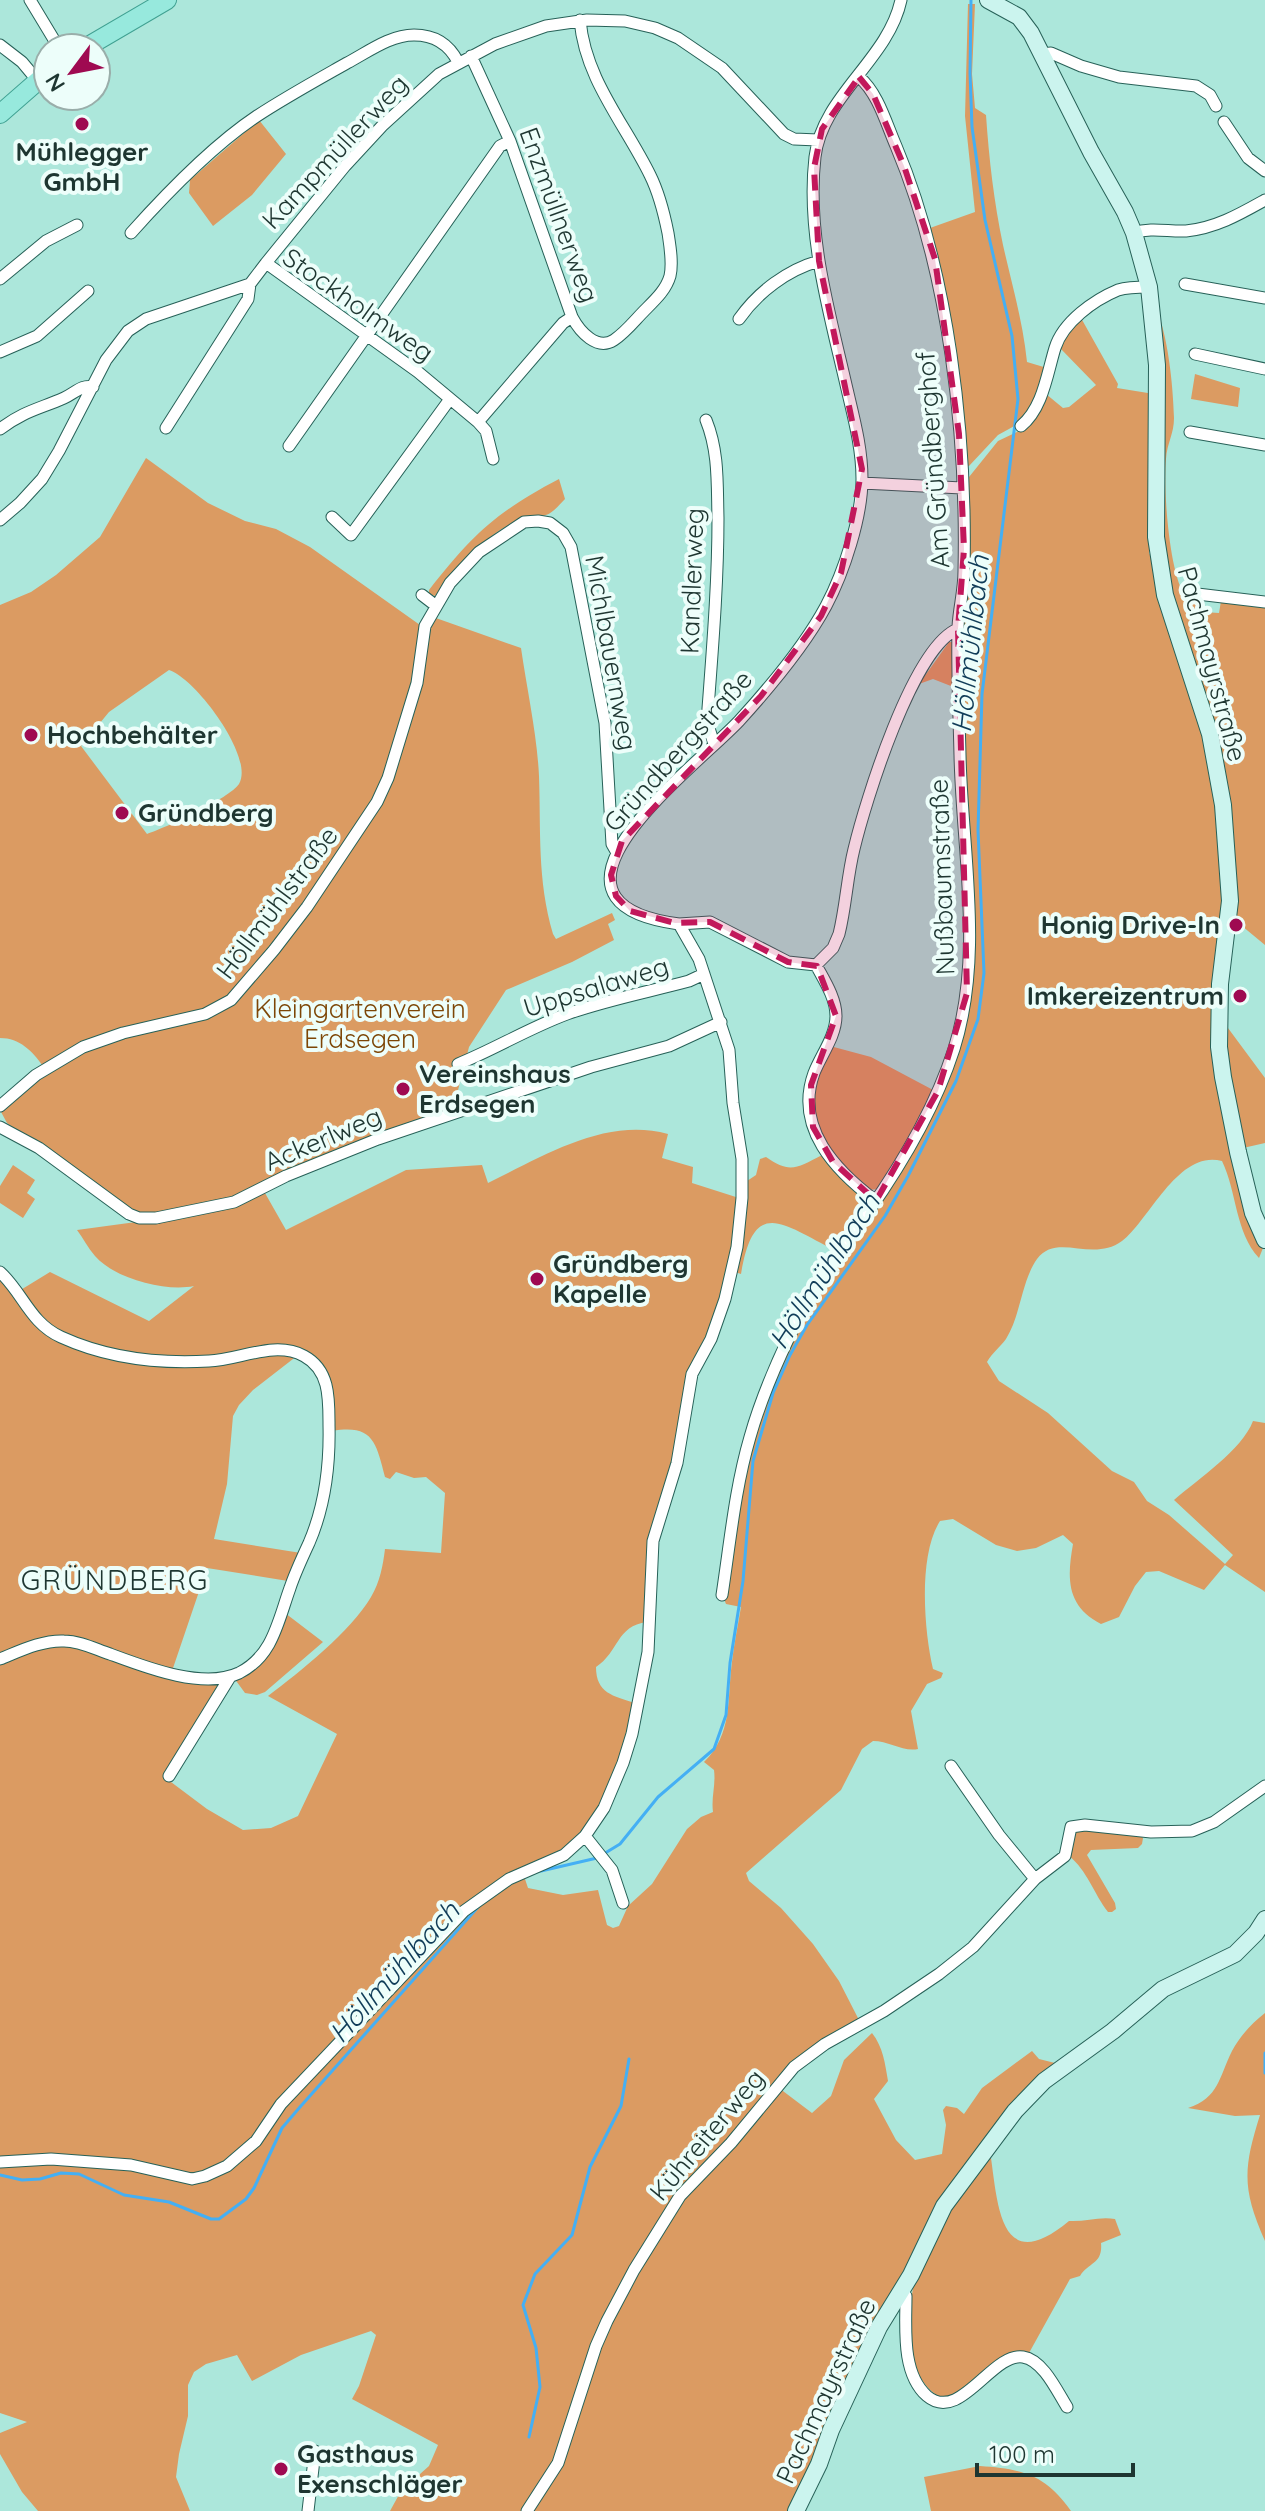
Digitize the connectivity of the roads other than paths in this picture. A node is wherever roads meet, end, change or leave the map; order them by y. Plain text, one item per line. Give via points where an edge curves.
1 (30, 0) edge
2 (167, 0) edge
3 (901, 0) edge
4 (988, 0) edge
5 (580, 20) junction
6 (49, 32) edge
7 (112, 32) edge
8 (0, 45) edge
9 (1041, 54) junction
10 (471, 56) junction
11 (458, 62) junction
12 (32, 69) edge
13 (859, 77) junction
14 (32, 85) edge
15 (1216, 106) dead end
16 (0, 114) edge
17 (1224, 122) dead end
18 (818, 140) junction
19 (510, 141) junction
20 (1265, 171) edge
21 (1265, 200) edge
22 (77, 225) dead end
23 (131, 233) dead end
24 (1134, 233) junction
25 (819, 261) junction
26 (266, 263) junction
27 (0, 279) edge
28 (250, 284) junction
29 (1185, 284) dead end
30 (1149, 287) junction
31 (88, 291) dead end
32 (1265, 298) edge
33 (572, 317) junction
34 (739, 319) dead end
35 (367, 336) junction
36 (0, 352) edge
37 (1195, 354) dead end
38 (1265, 369) edge
39 (93, 387) junction
40 (450, 399) junction
41 (706, 420) dead end
42 (478, 422) junction
43 (1021, 426) dead end
44 (166, 428) dead end
45 (0, 429) edge
46 (1190, 432) dead end
47 (1265, 445) edge
48 (289, 446) dead end
49 (493, 459) dead end
50 (862, 483) junction
51 (962, 488) junction
52 (332, 517) dead end
53 (0, 520) edge
54 (1189, 593) dead end
55 (422, 595) dead end
56 (1265, 602) edge
57 (435, 605) junction
58 (958, 629) junction
59 (714, 744) junction
60 (616, 851) junction
61 (679, 924) junction
62 (816, 965) junction
63 (704, 974) junction
64 (721, 1022) junction
65 (458, 1064) dead end
66 (0, 1106) edge
67 (1, 1125) edge
68 (876, 1201) junction
69 (1265, 1240) edge
70 (0, 1272) edge
71 (722, 1595) dead end
72 (0, 1659) edge
73 (230, 1677) junction
74 (951, 1766) dead end
75 (169, 1776) dead end
76 (1265, 1786) edge
77 (585, 1836) junction
78 (1035, 1879) junction
79 (623, 1903) dead end
80 (1265, 1919) edge
81 (0, 2162) edge
82 (901, 2291) junction
83 (1067, 2407) dead end
84 (315, 2451) dead end
85 (308, 2511) edge
86 (527, 2511) edge
87 (796, 2511) edge

1 - 6 street
2 - 7 main road
3 - 13 street, Gründbergstraße via 889,34
4 - 9 street, Pachmayrstraße via 1019,17
5 - 10 street, Kampmüllerweg via 546,26
5 - 18 street, Kampmüllerweg via 625,21 678,38 722,68 784,134
5 - 33 street, Enzmüllnerweg via 597,79 655,186 671,267 656,298 607,343 588,336
8 - 12 street
9 - 15 street via 1119,77 1196,86
9 - 24 street, Pachmayrstraße
10 - 11 street, Kampmüllerweg
10 - 19 street, Enzmüllnerweg
11 - 23 street via 449,47 427,36 400,36 373,49 256,117 187,175
11 - 26 street, Kampmüllerweg via 382,126
13 - 18 street, Gründbergstraße
13 - 51 street, Am Gründberghof via 873,94 896,146 932,248 953,383
14 - 16 main road
17 - 20 street via 1238,145
18 - 25 street, Gründbergstraße via 814,193
19 - 33 street, Enzmüllnerweg
19 - 35 street via 500,146
21 - 24 street via 1204,228
22 - 27 street via 46,241
24 - 30 street, Pachmayrstraße
25 - 34 street via 762,292
25 - 50 street, Gründbergstraße via 860,446
26 - 28 street, Stockholmweg
26 - 35 street, Stockholmweg
28 - 39 street, Stockholmweg via 134,326 114,347
28 - 44 street via 248,299
29 - 32 street
30 - 43 street via 1111,293 1066,327 1046,385
30 - 69 street, Pachmayrstraße via 1157,365 1156,537 1165,595 1210,734 1223,805 1230,901 1219,1047 1238,1152
31 - 36 street via 37,336
33 - 42 street
35 - 40 street, Stockholmweg
35 - 48 street
37 - 38 street
39 - 45 street via 84,386 27,411
39 - 53 street, Stockholmweg via 42,479
40 - 42 street, Stockholmweg
40 - 52 street via 351,535
41 - 59 street, Kandlerweg via 717,475 717,587 707,722
42 - 49 street, Stockholmweg via 486,431
46 - 47 street
50 - 51 street
50 - 59 street, Gründbergstraße via 841,573 824,610 761,696
51 - 58 street, Am Gründberghof via 964,573
54 - 56 street
55 - 57 street
57 - 60 street, Michlbauernweg via 473,557 521,524 542,521 563,533 571,547 601,701
57 - 66 street, Höllmühlstraße via 425,626 417,683 380,796 307,907 255,973 215,1010 102,1039 36,1075
58 - 62 street via 929,659 899,716 861,822 839,934
58 - 68 street, Nußbaumstraße via 967,993 938,1091
59 - 60 street, Gründbergstraße via 658,798
60 - 61 street, Gründbergstraße via 611,880 620,902 636,913
61 - 62 street via 715,923 783,960
61 - 63 street
62 - 68 street via 836,1018 812,1080 813,1127 833,1162
63 - 64 street
63 - 65 street, Uppsalaweg via 571,1013
64 - 67 street, Ackerlweg via 669,1046 378,1139 234,1202 156,1218 129,1214
64 - 77 street via 742,1159 737,1247 717,1325 692,1374 674,1474 653,1541 648,1652 632,1734 614,1787
68 - 71 street, Nußbaumstraße via 817,1283 760,1405 744,1464
70 - 73 street via 34,1319 91,1349 126,1358 182,1361 291,1351 321,1371 328,1389 329,1433 320,1513 268,1647 257,1662
72 - 73 street via 67,1641 185,1677
73 - 75 street
74 - 78 street
76 - 78 street, Kühreiterweg via 1192,1831 1071,1827 1065,1856
77 - 79 street via 615,1874
77 - 81 street via 564,1855 509,1879 464,1911 281,2104 256,2141 227,2166 192,2179 131,2165 51,2159
78 - 86 street, Kühreiterweg via 973,1947 939,1974 794,2067 683,2192 607,2321 558,2463
80 - 82 street, Pachmayrstraße via 1235,1954 1163,1989 1028,2096 951,2195
82 - 83 street, Pachmayrstraße via 906,2296 910,2364 929,2398 952,2400 1002,2364 1025,2357 1038,2365
82 - 87 street, Pachmayrstraße via 879,2327
84 - 85 street

